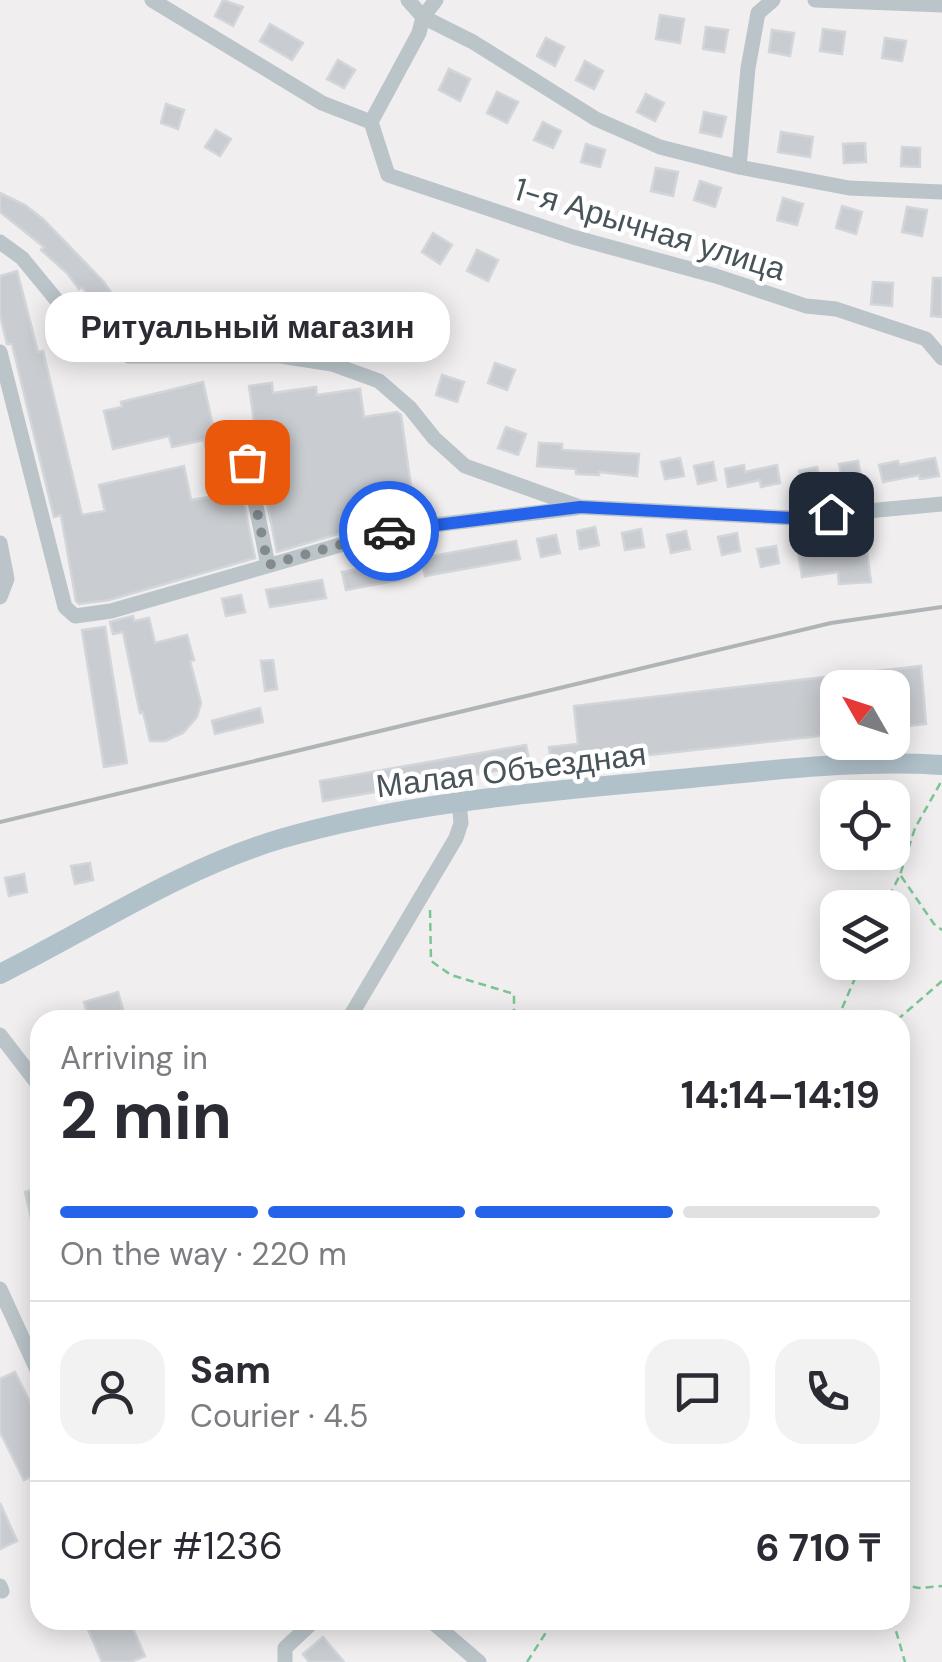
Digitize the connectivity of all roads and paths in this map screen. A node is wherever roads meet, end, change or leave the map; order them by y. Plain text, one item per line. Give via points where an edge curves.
1 (152, 0) edge
2 (408, 0) edge
3 (436, 0) edge
4 (773, 0) edge
5 (814, 0) edge
6 (822, 0) edge
7 (942, 5) edge
8 (423, 18) junction
9 (371, 122) junction
10 (739, 167) junction
11 (942, 192) edge
12 (0, 242) edge
13 (0, 352) edge
14 (942, 358) edge
15 (247, 462) dead end
16 (942, 504) edge
17 (580, 507) junction
18 (0, 543) edge
19 (268, 565) junction
20 (3, 580) edge
21 (0, 597) edge
22 (942, 765) edge
23 (942, 781) edge
24 (459, 801) junction
25 (900, 875) junction
26 (892, 890) edge
27 (420, 899) junction
28 (942, 930) edge
29 (0, 974) edge
30 (854, 980) edge
31 (942, 981) edge
32 (354, 1010) edge
33 (514, 1010) edge
34 (840, 1010) edge
35 (910, 1010) edge
36 (1, 1038) edge
37 (30, 1074) edge
38 (0, 1289) edge
39 (30, 1355) edge
40 (910, 1586) edge
41 (942, 1586) edge
42 (304, 1630) edge
43 (442, 1630) edge
44 (548, 1630) edge
45 (896, 1630) edge
46 (285, 1662) edge
47 (479, 1662) edge
48 (527, 1662) edge
49 (905, 1662) edge

1 - 9 street via 322,103
2 - 8 street
3 - 8 street
4 - 10 street via 758,13
5 - 6 street
6 - 7 street
8 - 9 street
8 - 10 street via 596,119 660,148
9 - 14 street, 1-я Арычная улица via 388,175 573,238 836,309 926,339
10 - 11 street via 850,188
12 - 17 street via 99,344 129,356 281,356 332,364 379,381 465,466
13 - 19 street via 70,614 111,612
15 - 19 street
16 - 17 street via 792,518
17 - 19 street via 392,530
18 - 20 street
20 - 21 street
22 - 24 main road, Малая Объездная via 820,766
23 - 25 path via 915,828
24 - 27 street via 456,838
24 - 29 main road, Малая Объездная via 277,840 182,878
25 - 26 path
25 - 28 path
27 - 32 street
27 - 33 path via 432,912 431,961 451,975 514,994
30 - 34 path
31 - 35 path
36 - 37 street
38 - 39 street
40 - 41 path
42 - 46 street via 285,1648
43 - 47 street
44 - 48 path
45 - 49 path

